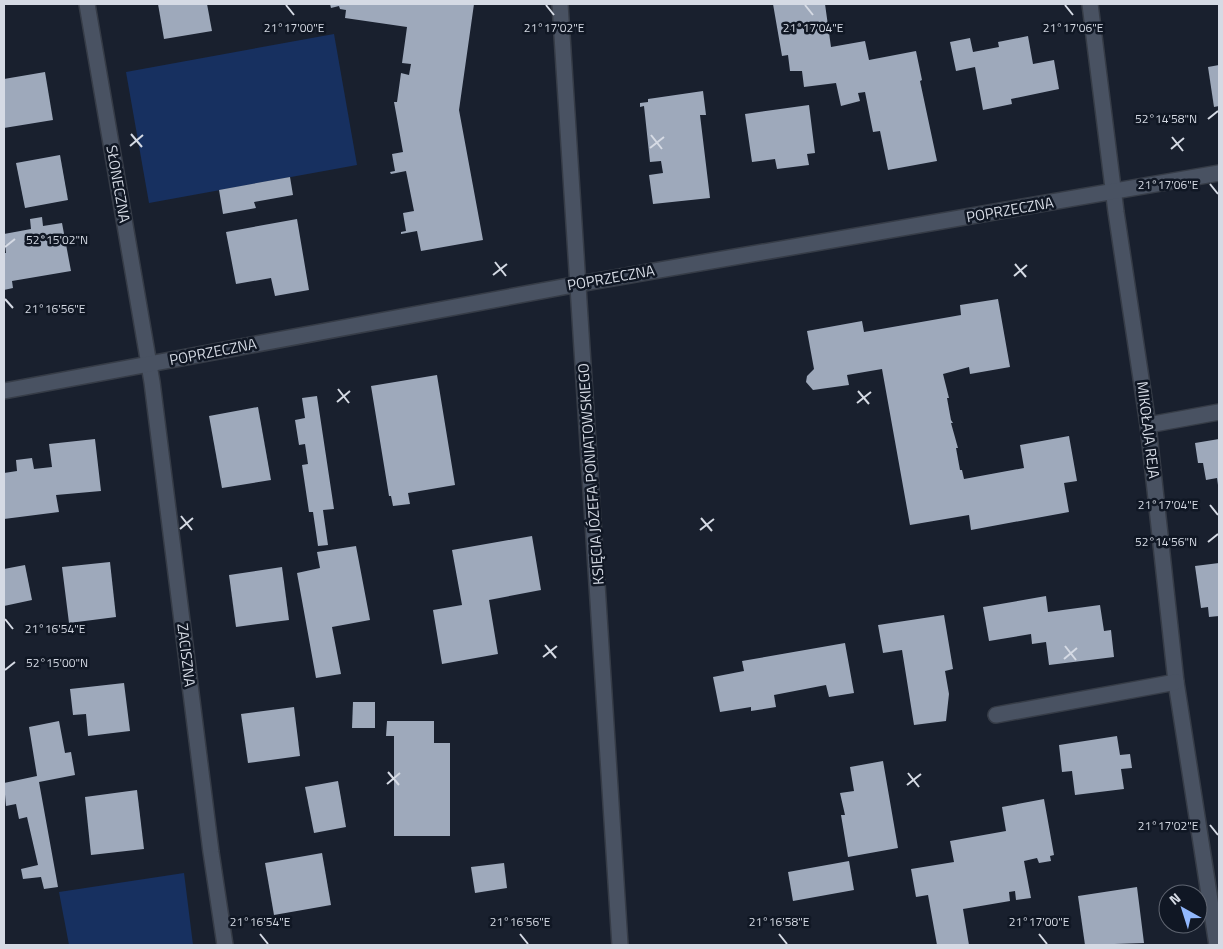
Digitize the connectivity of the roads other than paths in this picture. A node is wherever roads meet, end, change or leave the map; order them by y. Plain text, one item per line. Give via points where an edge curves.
1 (87, 4) edge
2 (560, 4) edge
3 (1090, 4) edge
4 (1219, 172) edge
5 (1114, 192) junction
6 (579, 284) junction
7 (149, 364) junction
8 (4, 391) edge
9 (1219, 412) edge
10 (1148, 425) junction
11 (1176, 682) junction
12 (996, 715) dead end
13 (225, 945) edge
14 (620, 945) edge
15 (1216, 945) edge

1 - 7 street, SŁONECZNA
2 - 6 street, KSIĘCIA JÓZEFA PONIATOWSKIEGO
3 - 5 street, MIKOŁAJA REJA
4 - 5 street, POPRZECZNA
5 - 6 street, POPRZECZNA
5 - 10 street, MIKOŁAJA REJA
6 - 7 street, POPRZECZNA
6 - 14 street, KSIĘCIA JÓZEFA PONIATOWSKIEGO
7 - 8 street, POPRZECZNA
7 - 13 street, ZACISZNA
9 - 10 street
10 - 11 street, MIKOŁAJA REJA
11 - 12 street
11 - 15 street, MIKOŁAJA REJA

